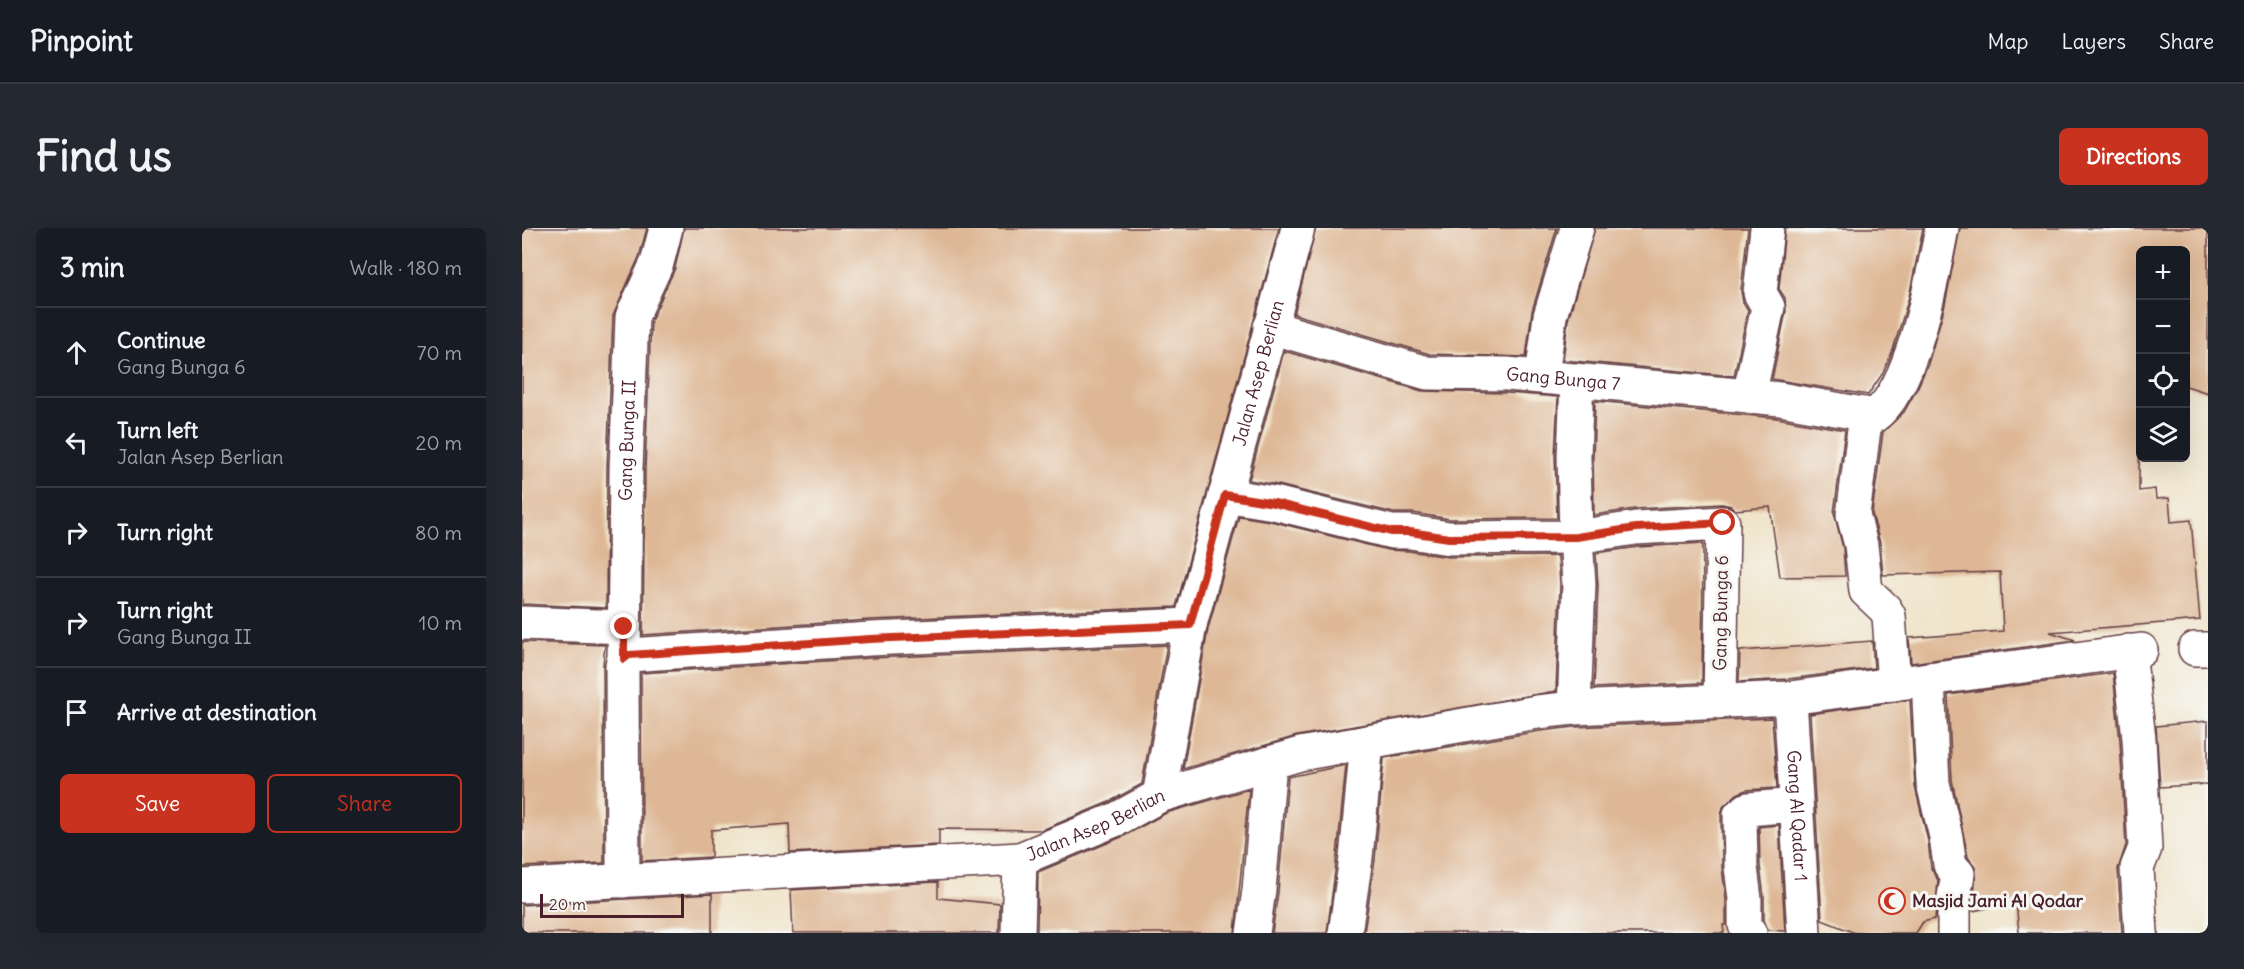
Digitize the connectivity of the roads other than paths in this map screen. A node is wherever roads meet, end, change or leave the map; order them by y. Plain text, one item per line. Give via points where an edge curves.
1 (666, 228) edge
2 (1298, 228) edge
3 (1577, 228) edge
4 (1767, 228) edge
5 (1942, 228) edge
6 (1270, 327) junction
7 (1542, 376) junction
8 (1577, 380) junction
9 (1749, 396) junction
10 (1863, 414) junction
11 (1225, 495) junction
12 (1576, 537) junction
13 (522, 623) edge
14 (1190, 625) junction
15 (624, 627) junction
16 (624, 659) junction
17 (1928, 680) junction
18 (1894, 684) junction
19 (1790, 698) junction
20 (1720, 702) junction
21 (1574, 708) junction
22 (1367, 742) junction
23 (1270, 763) junction
24 (1159, 796) junction
25 (1796, 805) junction
26 (1020, 859) junction
27 (623, 881) junction
28 (522, 886) edge
29 (1018, 933) edge
30 (1253, 933) edge
31 (1345, 933) edge
32 (1750, 933) edge
33 (1804, 933) edge
34 (1954, 933) edge
35 (2141, 933) edge

1 - 15 street, Gang Bunga II via 657,263 632,317
2 - 6 street, Jalan Asep Berlian
3 - 7 street via 1550,316
4 - 9 street via 1760,293 1768,307
5 - 10 street via 1908,364 1881,410 1874,416
6 - 7 street, Gang Bunga 7 via 1427,373
6 - 11 street, Jalan Asep Berlian
7 - 8 street, Gang Bunga 7
8 - 9 street, Gang Bunga 7
8 - 12 street
9 - 10 street, Gang Bunga 7
10 - 18 street via 1853,515 1866,591 1889,616
11 - 12 street, Gang Bunga 6 via 1392,532 1449,538
11 - 14 street, Jalan Asep Berlian
12 - 20 street, Gang Bunga 6 via 1636,528 1723,523
12 - 21 street via 1579,584
13 - 15 street
14 - 16 street via 870,639 629,655
14 - 24 street, Jalan Asep Berlian
15 - 16 street, Gang Bunga II
16 - 27 street, Gang Bunga II
17 - 18 street
17 - 34 street via 1933,783 1950,865 1958,874
17 - 35 street via 2135,651 2145,849 2137,868
18 - 19 street
19 - 20 street
19 - 25 street, Gang Al Qadar 1
20 - 21 street
21 - 22 street
22 - 23 street
22 - 31 street
23 - 24 street
23 - 30 street
24 - 26 street, Jalan Asep Berlian via 1117,819
25 - 32 street via 1748,809 1740,815 1745,925
25 - 33 street, Gang Al Qadar 1
26 - 27 street, Jalan Asep Berlian
26 - 29 street
27 - 28 street, Jalan Asep Berlian

